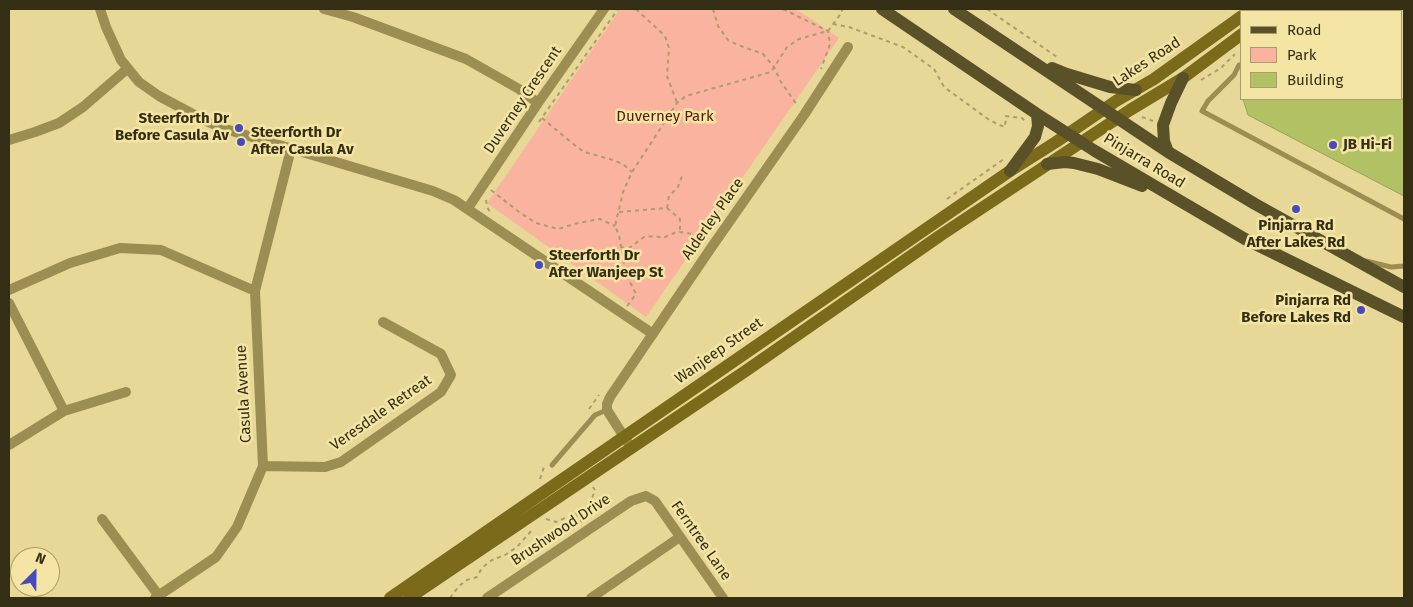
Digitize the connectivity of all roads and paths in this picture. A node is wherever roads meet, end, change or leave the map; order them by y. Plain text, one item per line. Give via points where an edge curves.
1 (100, 9) edge
2 (324, 9) edge
3 (604, 9) edge
4 (618, 9) edge
5 (636, 9) edge
6 (713, 9) edge
7 (783, 9) edge
8 (842, 9) edge
9 (882, 9) edge
10 (954, 9) edge
11 (987, 9) edge
12 (354, 13) edge
13 (1240, 17) edge
14 (833, 24) junction
15 (828, 31) junction
16 (1240, 35) edge
17 (848, 47) dead end
18 (1237, 52) dead end
19 (1024, 56) junction
20 (1057, 57) dead end
21 (1240, 65) edge
22 (774, 67) junction
23 (128, 69) junction
24 (1183, 78) junction
25 (1201, 80) dead end
26 (1136, 90) junction
27 (677, 103) junction
28 (536, 107) junction
29 (1104, 109) junction
30 (1037, 114) junction
31 (804, 115) junction
32 (1142, 117) dead end
33 (542, 118) junction
34 (1118, 118) junction
35 (1026, 123) dead end
36 (1158, 123) dead end
37 (537, 125) dead end
38 (1069, 134) junction
39 (9, 140) edge
40 (1081, 142) junction
41 (291, 149) junction
42 (1168, 152) junction
43 (1005, 158) dead end
44 (1048, 164) junction
45 (1010, 171) junction
46 (632, 172) junction
47 (682, 176) dead end
48 (491, 190) dead end
49 (1173, 197) junction
50 (945, 201) dead end
51 (468, 208) junction
52 (667, 208) junction
53 (618, 212) junction
54 (1404, 219) edge
55 (934, 223) junction
56 (615, 226) junction
57 (680, 232) junction
58 (941, 234) junction
59 (621, 247) junction
60 (711, 248) junction
61 (1346, 256) junction
62 (1404, 266) edge
63 (1404, 287) edge
64 (9, 290) edge
65 (254, 291) junction
66 (9, 303) edge
67 (622, 313) junction
68 (1404, 317) edge
69 (383, 322) dead end
70 (653, 334) junction
71 (126, 392) dead end
72 (600, 393) dead end
73 (607, 410) junction
74 (64, 411) junction
75 (584, 415) dead end
76 (624, 437) junction
77 (9, 445) edge
78 (632, 449) junction
79 (552, 465) dead end
80 (263, 466) junction
81 (590, 484) dead end
82 (655, 501) joint
83 (102, 519) dead end
84 (538, 523) dead end
85 (535, 527) dead end
86 (680, 537) junction
87 (157, 597) edge
88 (390, 598) edge
89 (409, 598) edge
90 (450, 598) edge
91 (487, 598) edge
92 (591, 598) edge
93 (723, 598) edge

1 - 23 street via 116,50
2 - 12 street
3 - 28 street, Duverney Crescent
4 - 33 path
5 - 27 path via 665,36 669,48 667,76
6 - 22 path via 718,26 728,40 763,54
7 - 15 path
8 - 14 path
9 - 30 main road, Pinjarra Road
10 - 19 main road, Pinjarra Road
11 - 20 path
12 - 28 street via 466,59 519,89
13 - 26 main road, Lakes Road
14 - 15 path
14 - 35 path via 903,47 934,69 944,87 997,124 1005,126 1006,116 1022,118
15 - 22 path via 799,39 787,47
16 - 24 main road, Lakes Road
17 - 31 street, Alderley Place
18 - 25 path via 1221,68
19 - 26 main road via 1076,77 1110,87
19 - 29 main road, Pinjarra Road
21 - 54 lane via 1202,111
22 - 27 path via 771,72 686,96
22 - 31 path
23 - 39 street via 59,123
23 - 41 street via 147,89 204,120
24 - 34 main road, Lakes Road
24 - 42 main road via 1163,125
26 - 29 main road, Lakes Road
27 - 46 path
28 - 33 path
28 - 51 street, Duverney Crescent
29 - 34 main road, Pinjarra Road
29 - 38 main road, Lakes Road
30 - 38 main road, Pinjarra Road
30 - 45 main road via 1035,137
31 - 60 street, Alderley Place
32 - 36 path
33 - 37 path
33 - 46 path via 584,152 617,161
34 - 40 main road, Lakes Road
34 - 42 main road, Pinjarra Road
38 - 40 main road, Pinjarra Road
38 - 45 main road, Wanjeep Street
40 - 44 main road, Wanjeep Street
40 - 49 main road, Pinjarra Road
41 - 51 street via 433,191
41 - 65 street, Casula Avenue
42 - 61 main road, Pinjarra Road
43 - 50 path
44 - 49 main road via 1083,165
44 - 58 main road, Wanjeep Street
45 - 55 main road, Wanjeep Street
46 - 53 path
47 - 52 path via 678,187 669,196
48 - 56 path via 536,223 558,229 600,219
49 - 68 main road, Pinjarra Road via 1245,238
51 - 67 street
52 - 53 path
52 - 57 path via 680,219
53 - 56 path
55 - 58 main road
55 - 76 main road, Wanjeep Street
56 - 59 path
57 - 59 path via 663,238 644,237 628,249
57 - 60 path via 698,235
58 - 78 main road, Wanjeep Street
59 - 67 path via 626,274 636,294
60 - 70 street, Alderley Place
61 - 62 lane via 1391,267
61 - 63 main road, Pinjarra Road
64 - 65 street via 70,263 120,248 161,250
65 - 80 street, Casula Avenue
66 - 74 street
67 - 70 street
69 - 80 street, Veresdale Retreat via 441,354 451,375 441,392 341,462 325,468
70 - 73 street, Alderley Place via 610,397
71 - 74 street
72 - 75 path
73 - 76 street
73 - 79 lane via 595,415
74 - 77 street
76 - 78 street
76 - 88 main road, Wanjeep Street
78 - 89 main road, Wanjeep Street
80 - 87 street, Casula Avenue via 237,527 216,558
81 - 84 path via 595,490 590,504 556,522 547,519
82 - 86 street, Ferntree Lane
82 - 91 street, Brushwood Drive via 646,496 631,501
83 - 87 street
85 - 90 path via 517,547 492,560 476,577 459,586
86 - 92 street
86 - 93 street, Ferntree Lane

